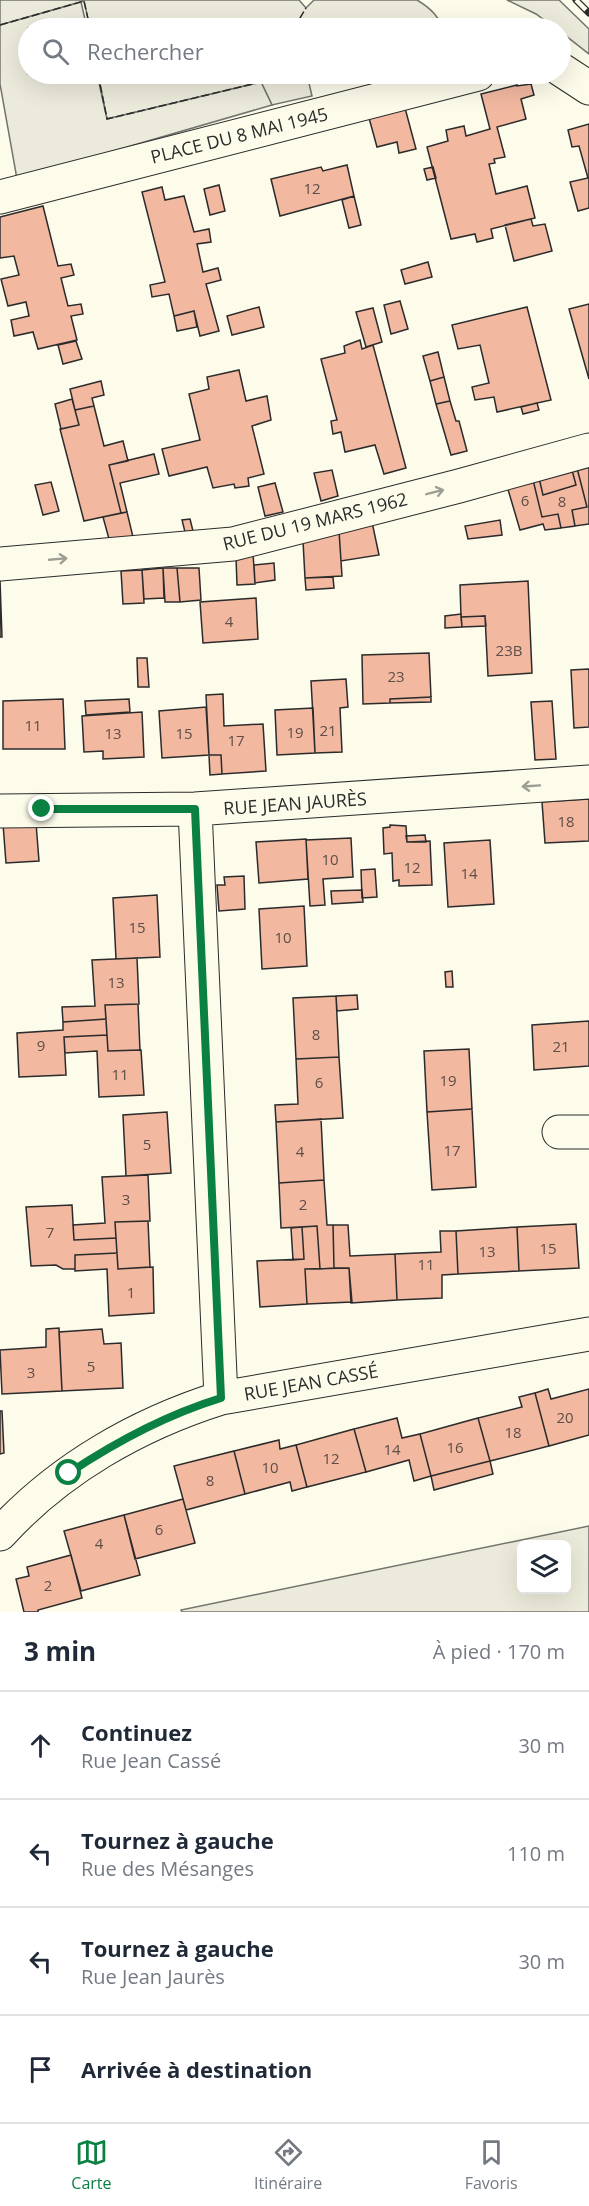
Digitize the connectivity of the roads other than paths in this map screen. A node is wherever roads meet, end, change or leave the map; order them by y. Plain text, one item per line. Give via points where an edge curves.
1 (571, 76) edge
2 (439, 84) edge
3 (589, 88) edge
4 (0, 197) edge
5 (589, 450) edge
6 (0, 564) edge
7 (589, 782) edge
8 (195, 809) junction
9 (0, 811) edge
10 (589, 1334) edge
11 (221, 1398) junction
12 (0, 1534) edge

1 - 3 street
2 - 4 street, PLACE DU 8 MAI 1945
6 -> 5 street, RUE DU 19 MARS 1962 via 233,544
7 -> 8 street, RUE JEAN JAURÈS
8 - 9 street, RUE JEAN JAURÈS
8 - 11 street
10 - 11 street, RUE JEAN CASSÉ
11 - 12 street, RUE JEAN CASSÉ via 120,1440 69,1473

